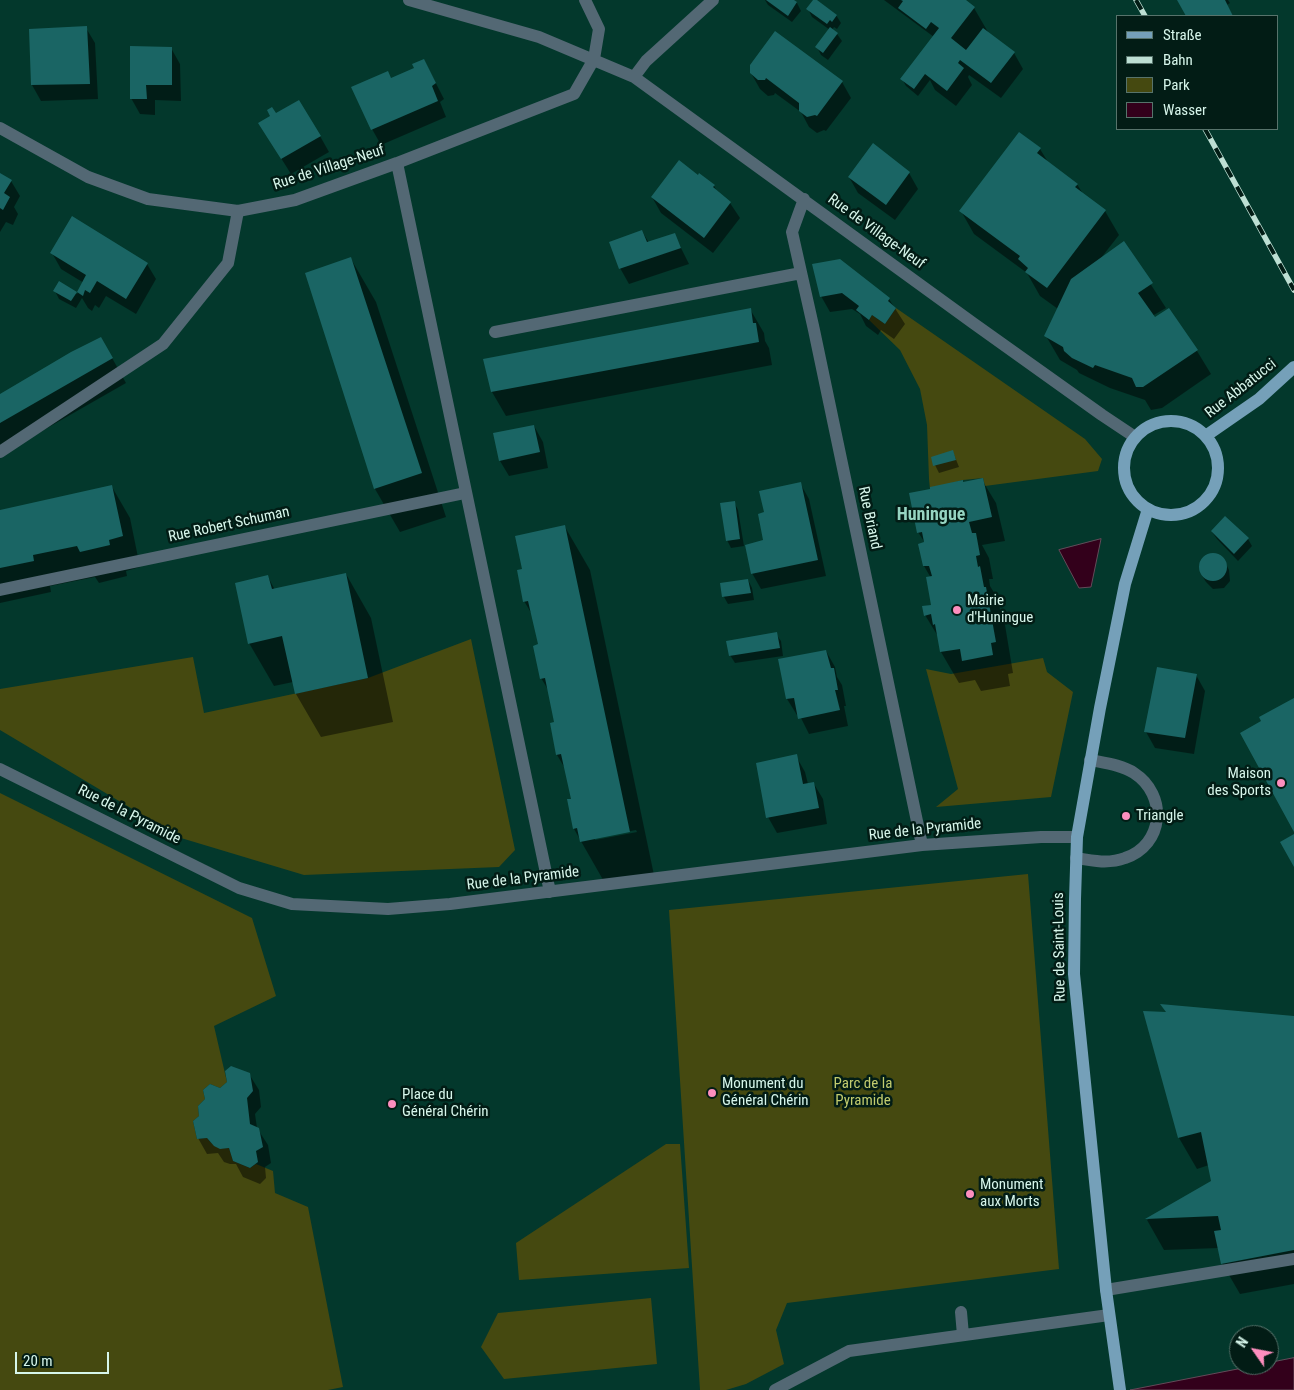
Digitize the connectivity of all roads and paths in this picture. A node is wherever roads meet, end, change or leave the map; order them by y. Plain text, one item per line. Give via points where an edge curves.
1 (409, 0) edge
2 (586, 0) edge
3 (713, 0) edge
4 (594, 60) junction
5 (634, 76) junction
6 (0, 128) edge
7 (397, 163) junction
8 (804, 199) junction
9 (238, 211) junction
10 (801, 273) junction
11 (495, 332) dead end
12 (1294, 367) edge
13 (1207, 435) junction
14 (1135, 436) junction
15 (0, 452) edge
16 (465, 493) junction
17 (1148, 509) junction
18 (0, 590) edge
19 (1090, 760) junction
20 (0, 769) edge
21 (1077, 837) junction
22 (922, 845) junction
23 (1076, 858) junction
24 (550, 892) junction
25 (1294, 1259) edge
26 (1106, 1290) junction
27 (961, 1312) dead end
28 (1110, 1315) junction
29 (963, 1335) junction
30 (775, 1390) edge
31 (1120, 1390) edge

1 - 4 street, Rue de Village-Neuf via 539,37
2 - 4 street via 599,29
3 - 5 street
4 - 5 street, Rue de Village-Neuf
4 - 7 street, Rue de Village-Neuf via 574,94
5 - 8 street, Rue de Village-Neuf
6 - 9 street, Rue de Village-Neuf via 88,177 148,199
7 - 9 street, Rue de Village-Neuf via 294,200
7 - 16 street
8 - 10 street, Rue Briand via 792,232
8 - 14 street, Rue de Village-Neuf via 989,335
9 - 15 street via 228,263 163,344
10 - 11 street
10 - 22 street, Rue Briand
12 - 13 main road, Rue Abbatucci via 1259,400
13 - 14 main road via 1190,424 1171,420 1151,424
13 - 17 main road via 1216,450 1219,467 1216,484 1207,499 1193,510 1177,515 1159,514
14 - 17 main road via 1125,454 1124,473 1134,496
16 - 18 street, Rue Robert Schuman
16 - 24 street
17 - 19 main road, Rue de Saint-Louis via 1125,584
19 - 21 main road, Rue de Saint-Louis
19 - 23 street via 1125,768 1141,778 1153,794 1159,814 1156,830 1144,846 1128,858 1107,862
20 - 24 street, Rue de la Pyramide via 239,888 292,904 388,909
21 - 22 street, Rue de la Pyramide
21 - 23 main road, Rue de Saint-Louis
22 - 24 street, Rue de la Pyramide
23 - 26 main road, Rue de Saint-Louis via 1074,974
25 - 26 street
26 - 28 main road, Rue de Saint-Louis
27 - 29 street
28 - 29 street
28 - 31 main road, Rue de Saint-Louis
29 - 30 street via 849,1351

